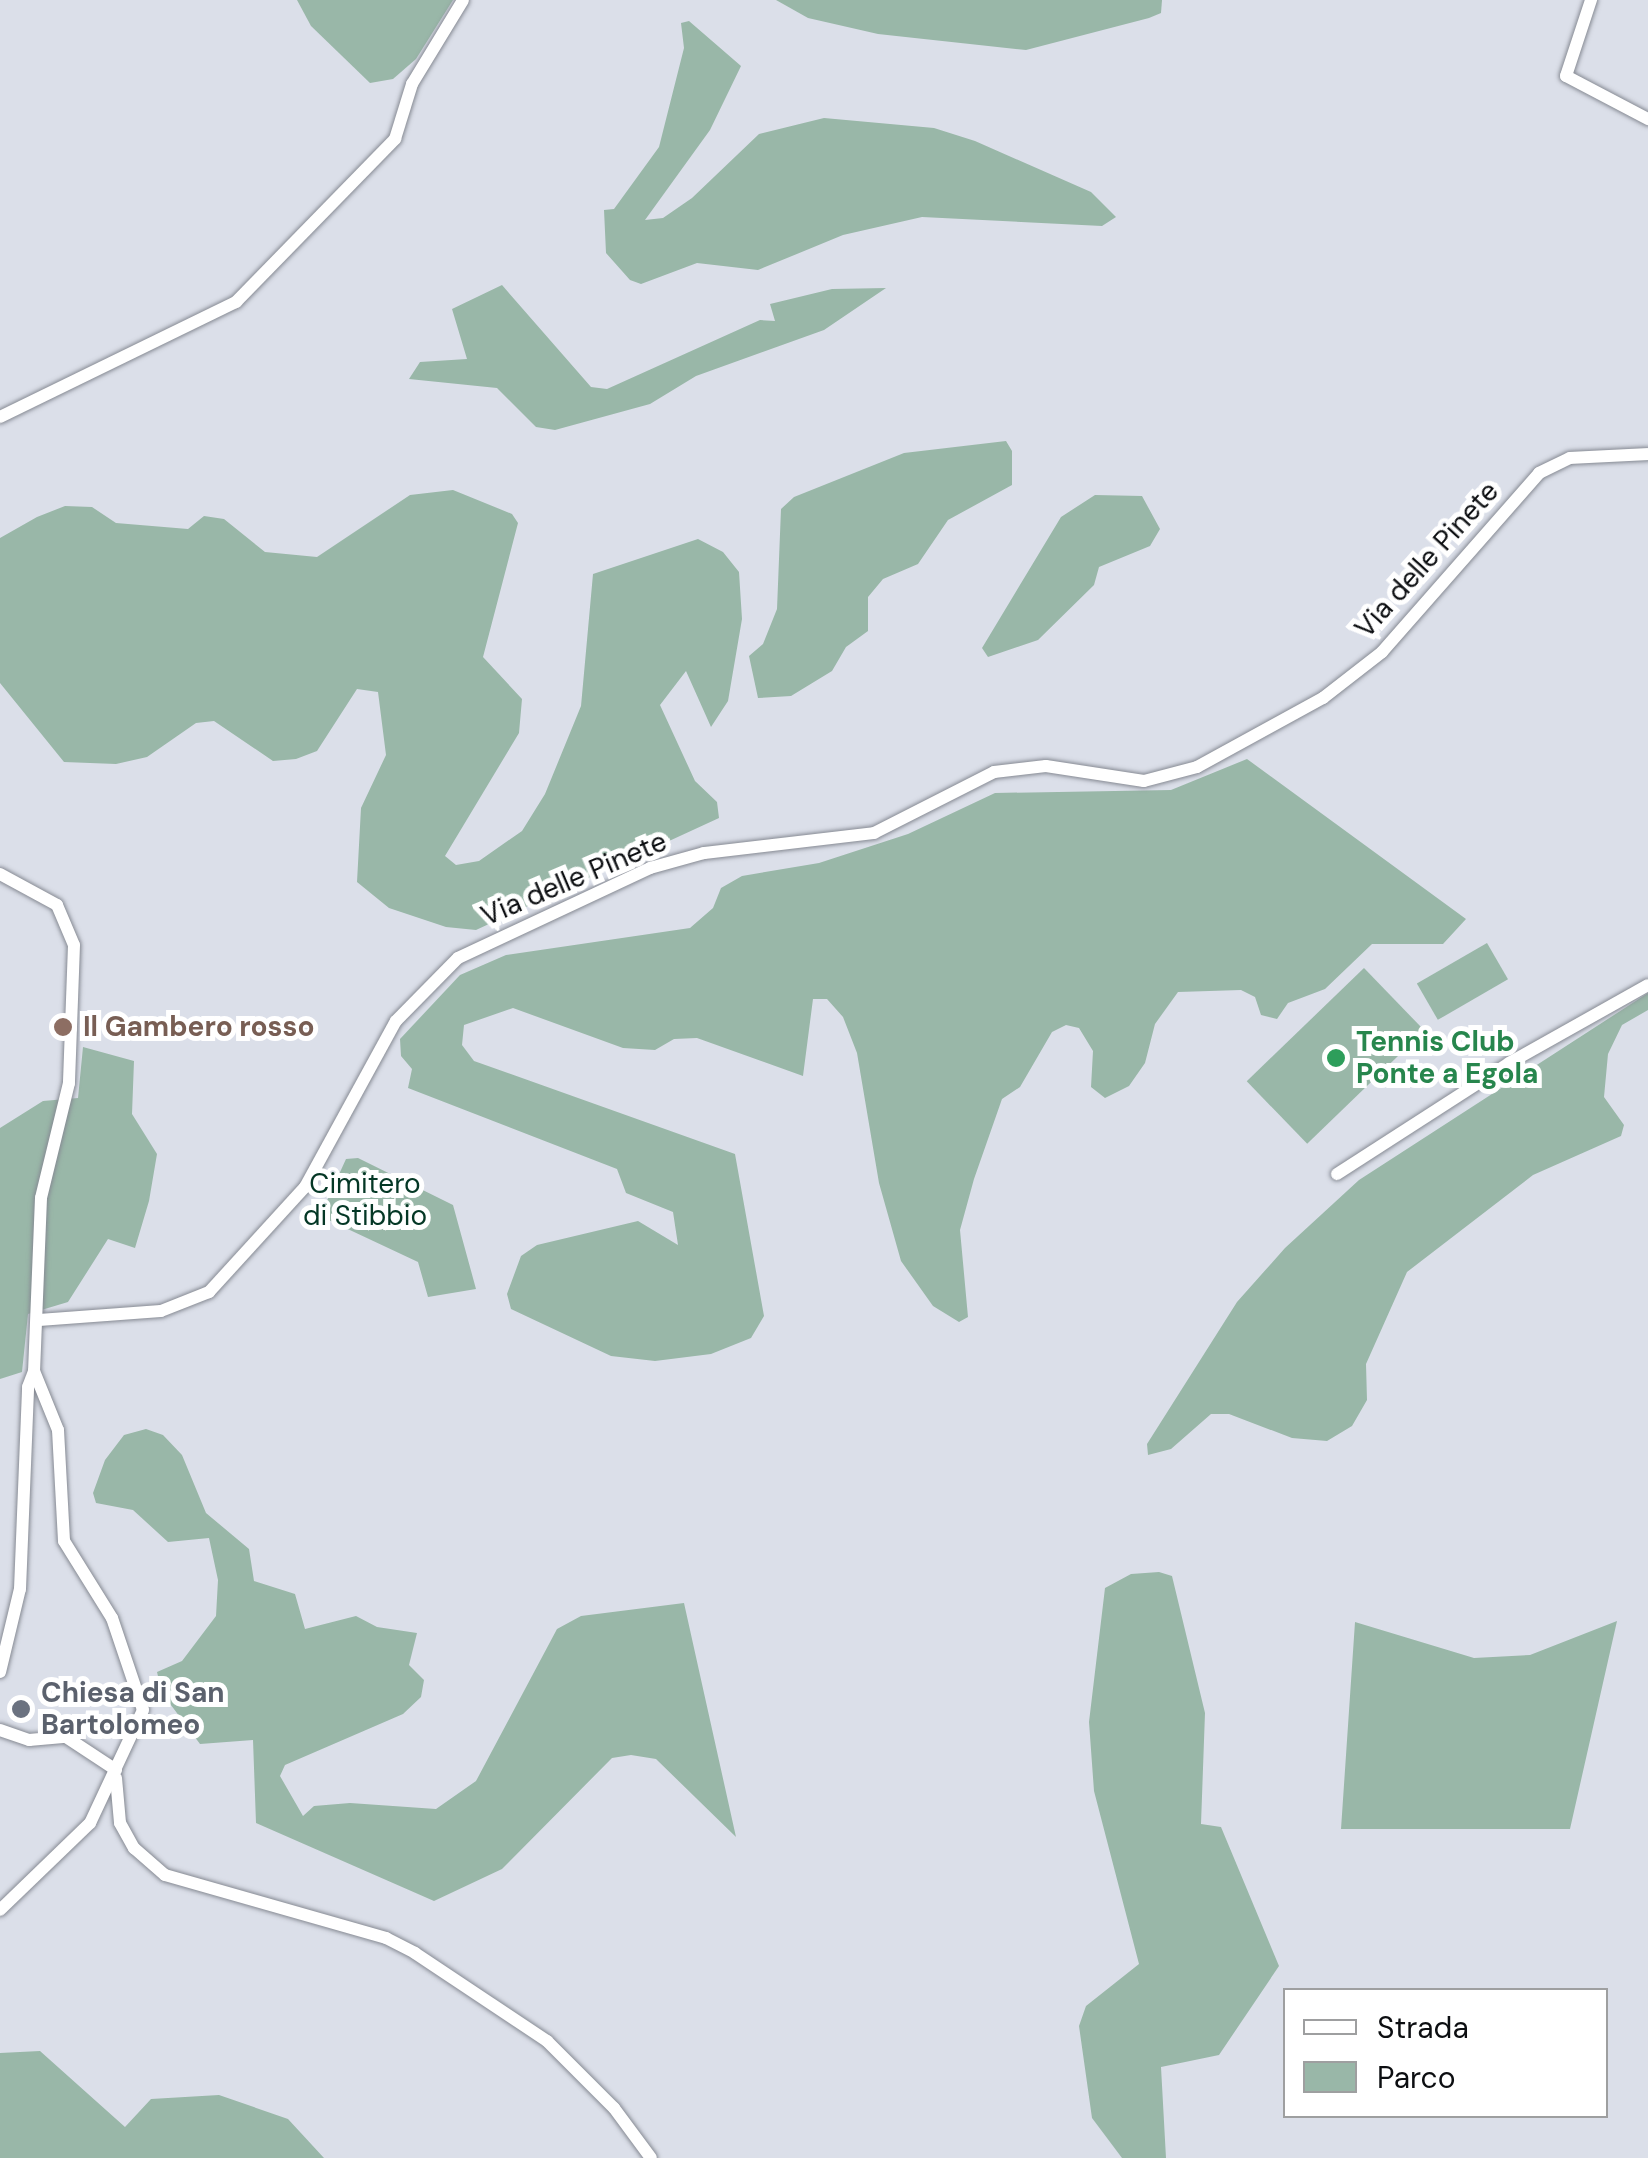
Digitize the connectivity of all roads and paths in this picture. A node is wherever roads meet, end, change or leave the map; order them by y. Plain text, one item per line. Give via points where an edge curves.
1 (462, 0) edge
2 (1591, 0) edge
3 (1648, 119) edge
4 (0, 417) edge
5 (1648, 454) edge
6 (0, 874) edge
7 (1648, 986) edge
8 (1337, 1174) dead end
9 (39, 1320) junction
10 (34, 1371) junction
11 (0, 1672) edge
12 (0, 1730) edge
13 (116, 1770) junction
14 (0, 1910) edge
15 (651, 2158) edge

1 - 4 street via 412,84 396,138 250,290 182,331
2 - 3 street via 1566,76
5 - 9 street, Via delle Pinete via 1570,458 1539,474 1382,652 1323,698 1197,768 1144,781 1046,766 1006,769 874,833 704,853 650,868 458,958 396,1021 304,1187 209,1292 161,1311
6 - 9 street via 58,905 74,944 69,1083 41,1198 34,1278
7 - 8 street via 1509,1063
9 - 10 street
10 - 11 street via 20,1589
10 - 13 street via 58,1430 64,1541 112,1618 143,1710
12 - 13 street via 29,1740 63,1736
13 - 14 street via 90,1823
13 - 15 street via 120,1823 134,1848 166,1874 386,1938 415,1953 547,2041 614,2108

